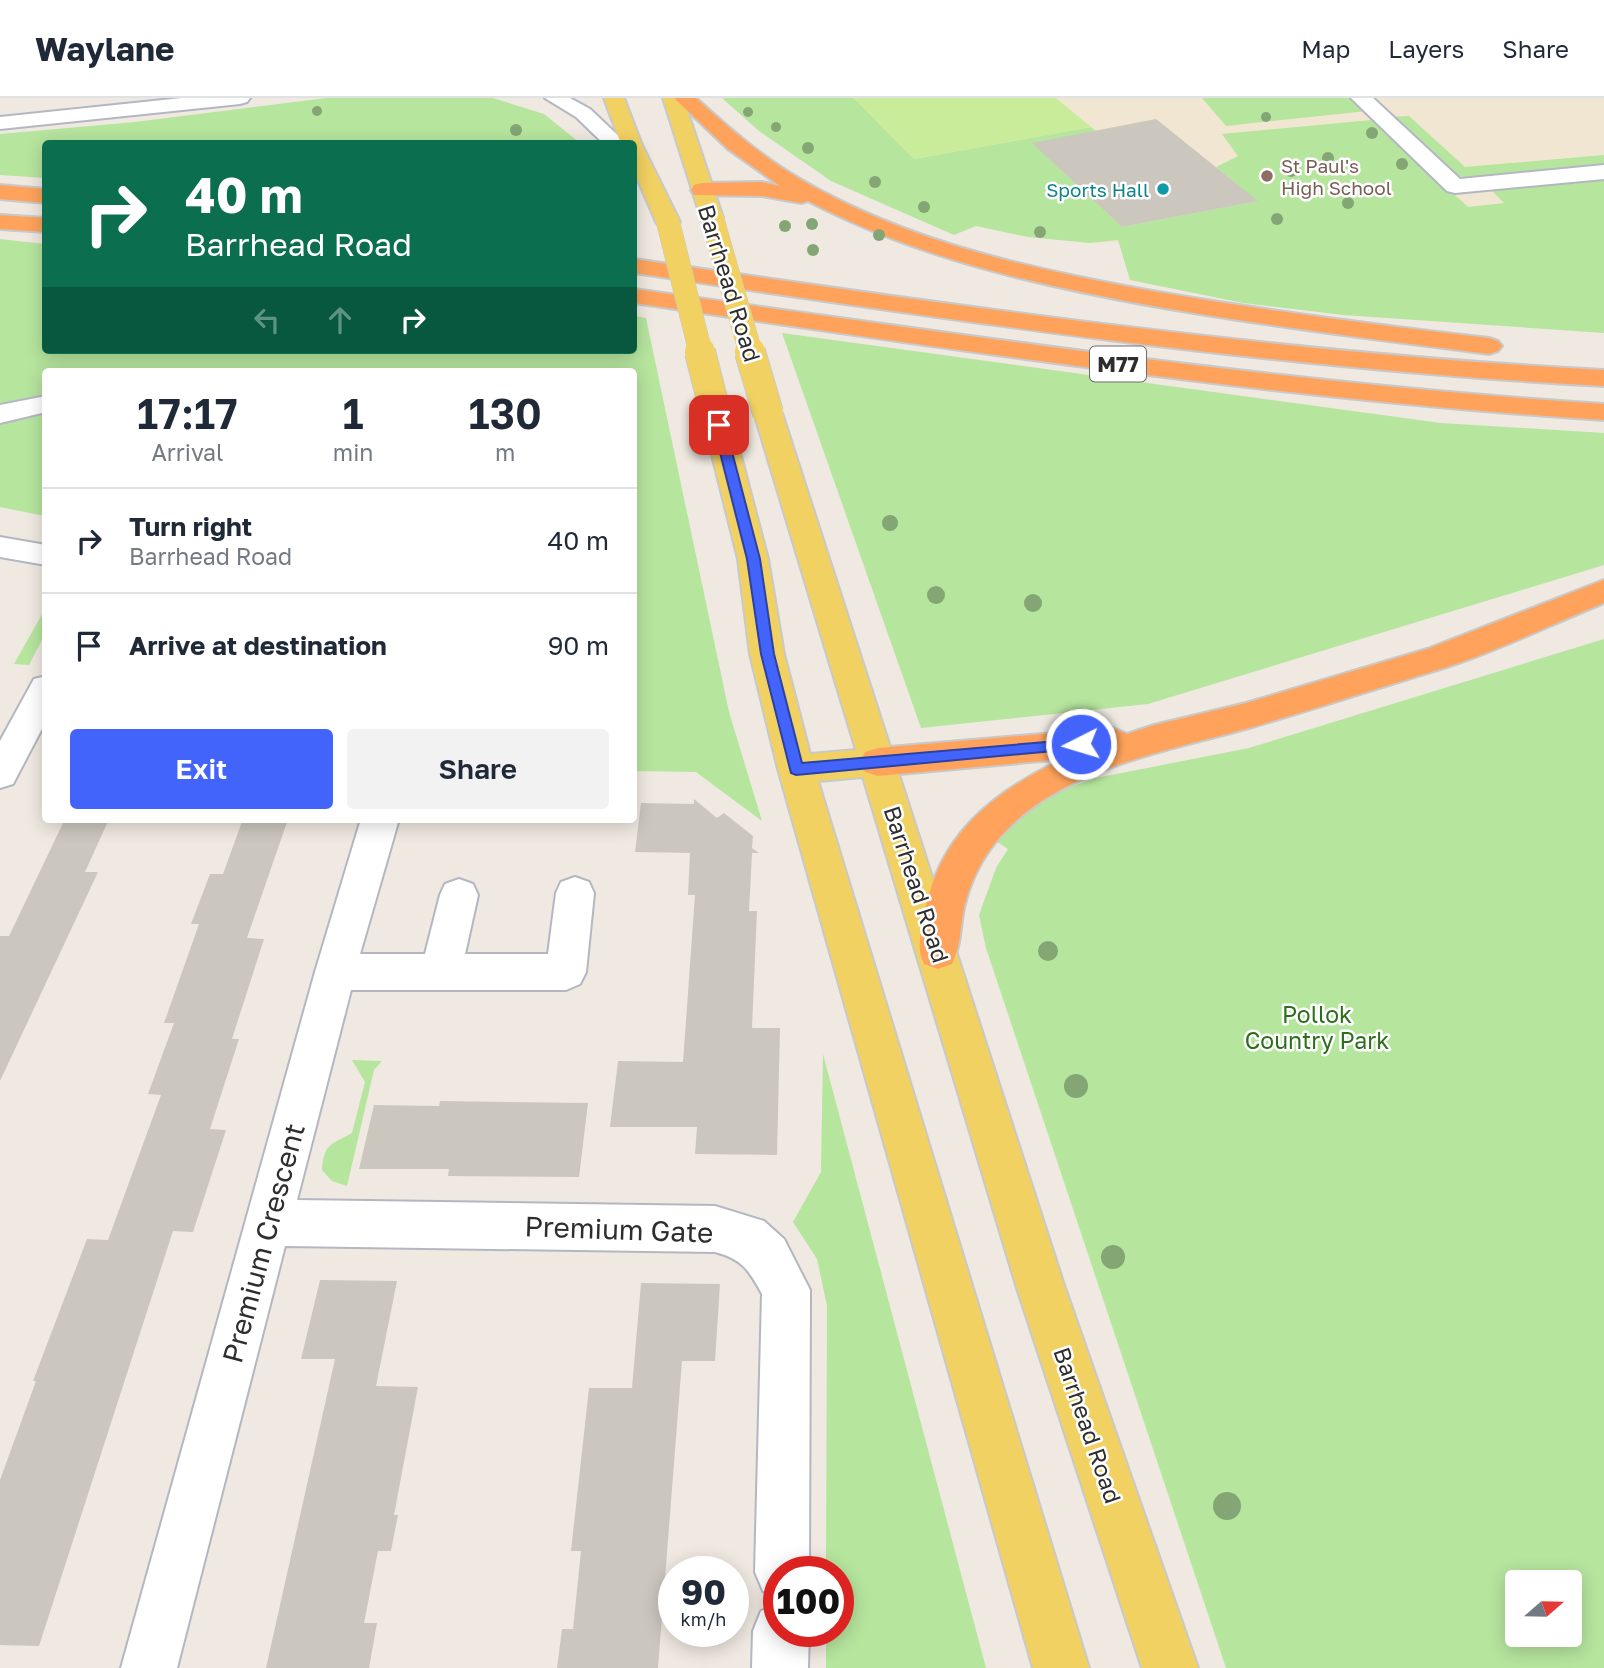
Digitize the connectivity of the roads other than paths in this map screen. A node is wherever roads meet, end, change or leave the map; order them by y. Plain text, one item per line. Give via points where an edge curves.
1 (64, 98) edge
2 (240, 98) edge
3 (555, 98) edge
4 (614, 98) edge
5 (673, 98) edge
6 (684, 98) edge
7 (1362, 98) edge
8 (0, 105) edge
9 (0, 123) edge
10 (613, 140) edge
11 (630, 140) edge
12 (637, 162) edge
13 (1604, 172) edge
14 (702, 190) junction
15 (0, 192) edge
16 (42, 196) edge
17 (664, 214) junction
18 (853, 215) junction
19 (0, 222) edge
20 (42, 225) edge
21 (637, 266) edge
22 (637, 296) edge
23 (1506, 348) dead end
24 (1532, 351) dead end
25 (1604, 358) edge
26 (1604, 378) edge
27 (42, 405) edge
28 (1604, 412) edge
29 (0, 415) edge
30 (0, 547) edge
31 (42, 554) edge
32 (1604, 592) edge
33 (42, 695) edge
34 (1154, 738) junction
35 (878, 762) junction
36 (796, 769) junction
37 (0, 774) edge
38 (379, 823) edge
39 (575, 894) dead end
40 (459, 895) dead end
41 (938, 952) junction
42 (335, 972) junction
43 (441, 972) junction
44 (268, 1223) junction
45 (782, 1556) edge
46 (781, 1647) edge
47 (149, 1668) edge
48 (780, 1668) edge
49 (1061, 1668) edge
50 (1170, 1668) edge

1 - 8 street
2 - 9 street
3 - 10 street via 583,113
4 - 11 main road
5 - 14 main road, Barrhead Road
6 - 18 highway via 748,156
7 - 13 street via 1455,186
12 - 17 main road, Barrhead Road
14 - 17 main road
14 - 18 highway via 788,193
14 - 35 main road, Barrhead Road, bridge
15 - 16 highway
17 - 36 main road, Barrhead Road, bridge via 753,559 768,654
18 - 23 highway via 963,255 1067,282 1304,323
19 - 20 highway
21 - 26 highway, M77 via 1266,352
22 - 28 highway, M77 via 1268,383
24 - 25 highway
27 - 29 street
30 - 31 street
32 - 34 highway via 1439,657 1246,716
33 - 37 street
34 - 35 highway
34 - 41 highway via 1039,786 986,827 953,881
35 - 36 main road
35 - 41 main road, Barrhead Road
36 - 49 main road, Barrhead Road
38 - 42 street, Premium Crescent
39 - 43 street via 566,972
40 - 43 street
41 - 50 main road, Barrhead Road via 1040,1285
42 - 43 street
42 - 44 street, Premium Crescent
44 - 45 street, Premium Gate via 715,1229 747,1237 767,1256 786,1290
44 - 47 street, Premium Crescent
46 - 48 street

